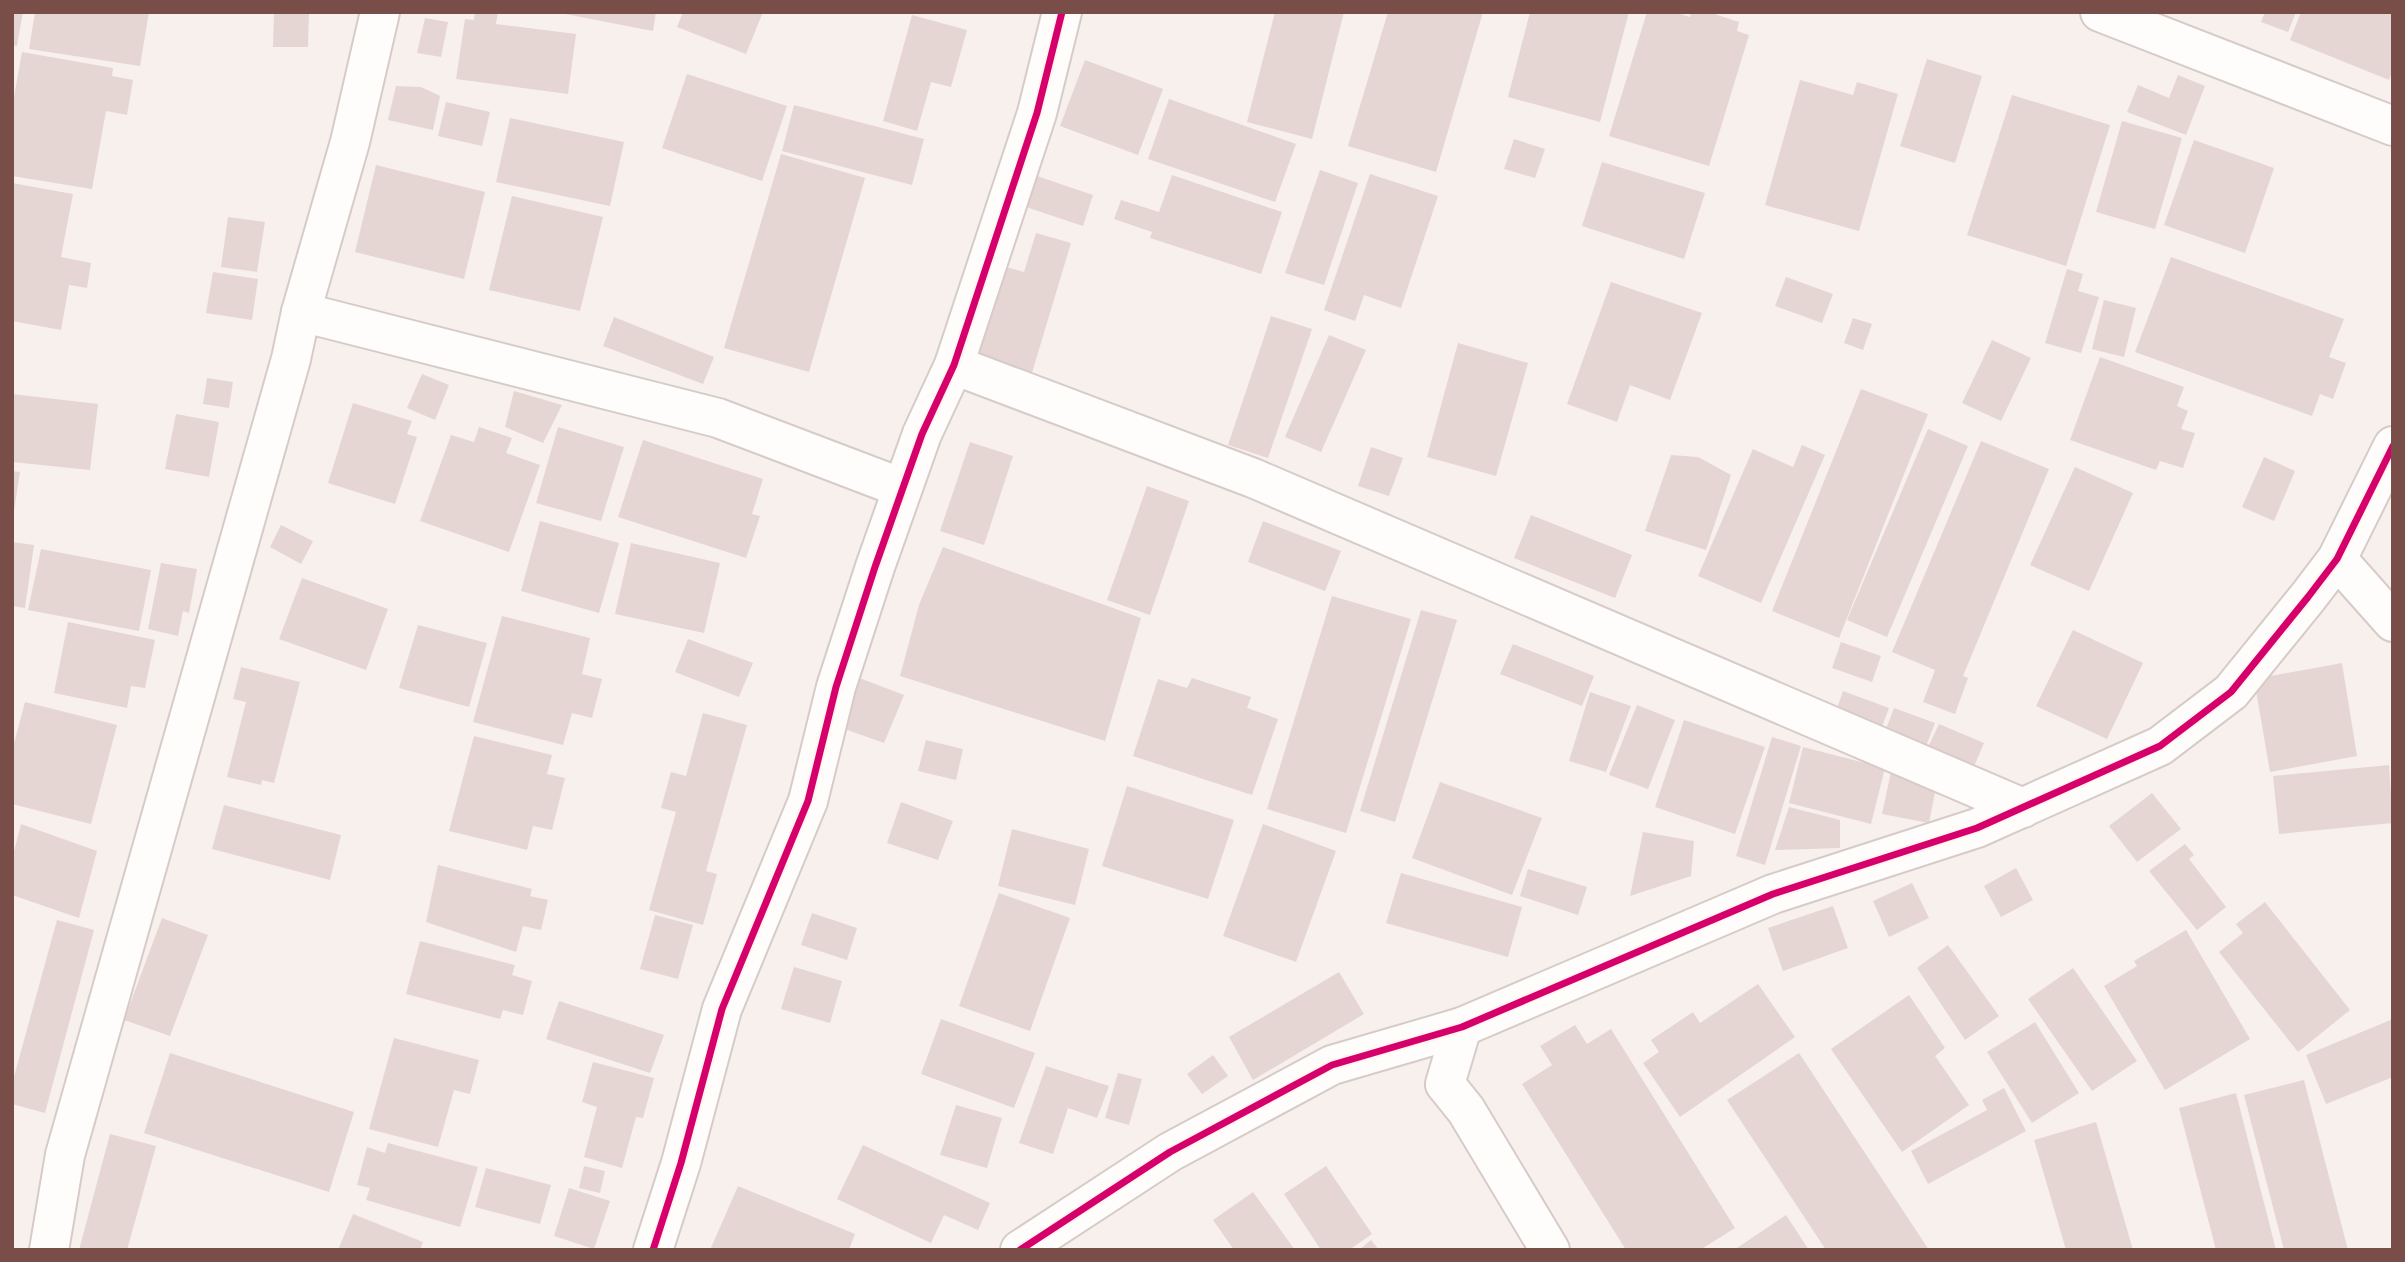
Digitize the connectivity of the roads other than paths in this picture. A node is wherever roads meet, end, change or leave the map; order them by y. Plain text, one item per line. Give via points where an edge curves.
1 (380, 12) edge
2 (1062, 12) edge
3 (2100, 12) edge
4 (2393, 126) edge
5 (301, 312) junction
6 (954, 365) junction
7 (2393, 446) edge
8 (902, 488) junction
9 (2337, 559) junction
10 (2393, 622) edge
11 (2024, 808) junction
12 (1462, 1027) junction
13 (49, 1250) edge
14 (653, 1250) edge
15 (1020, 1250) edge
16 (1550, 1250) edge

1 - 5 street via 350,142
2 - 6 street via 1037,113
3 - 4 street
5 - 8 street via 718,418
5 - 13 street via 65,1155
6 - 8 street
6 - 11 street via 1253,478
7 - 9 street
8 - 14 street via 836,687 808,802 722,1009
9 - 10 street
9 - 11 street via 2231,692 2160,746
11 - 12 street via 1977,828 1773,894
12 - 15 street via 1332,1065 1170,1153
12 - 16 street via 1445,1084 1466,1110

